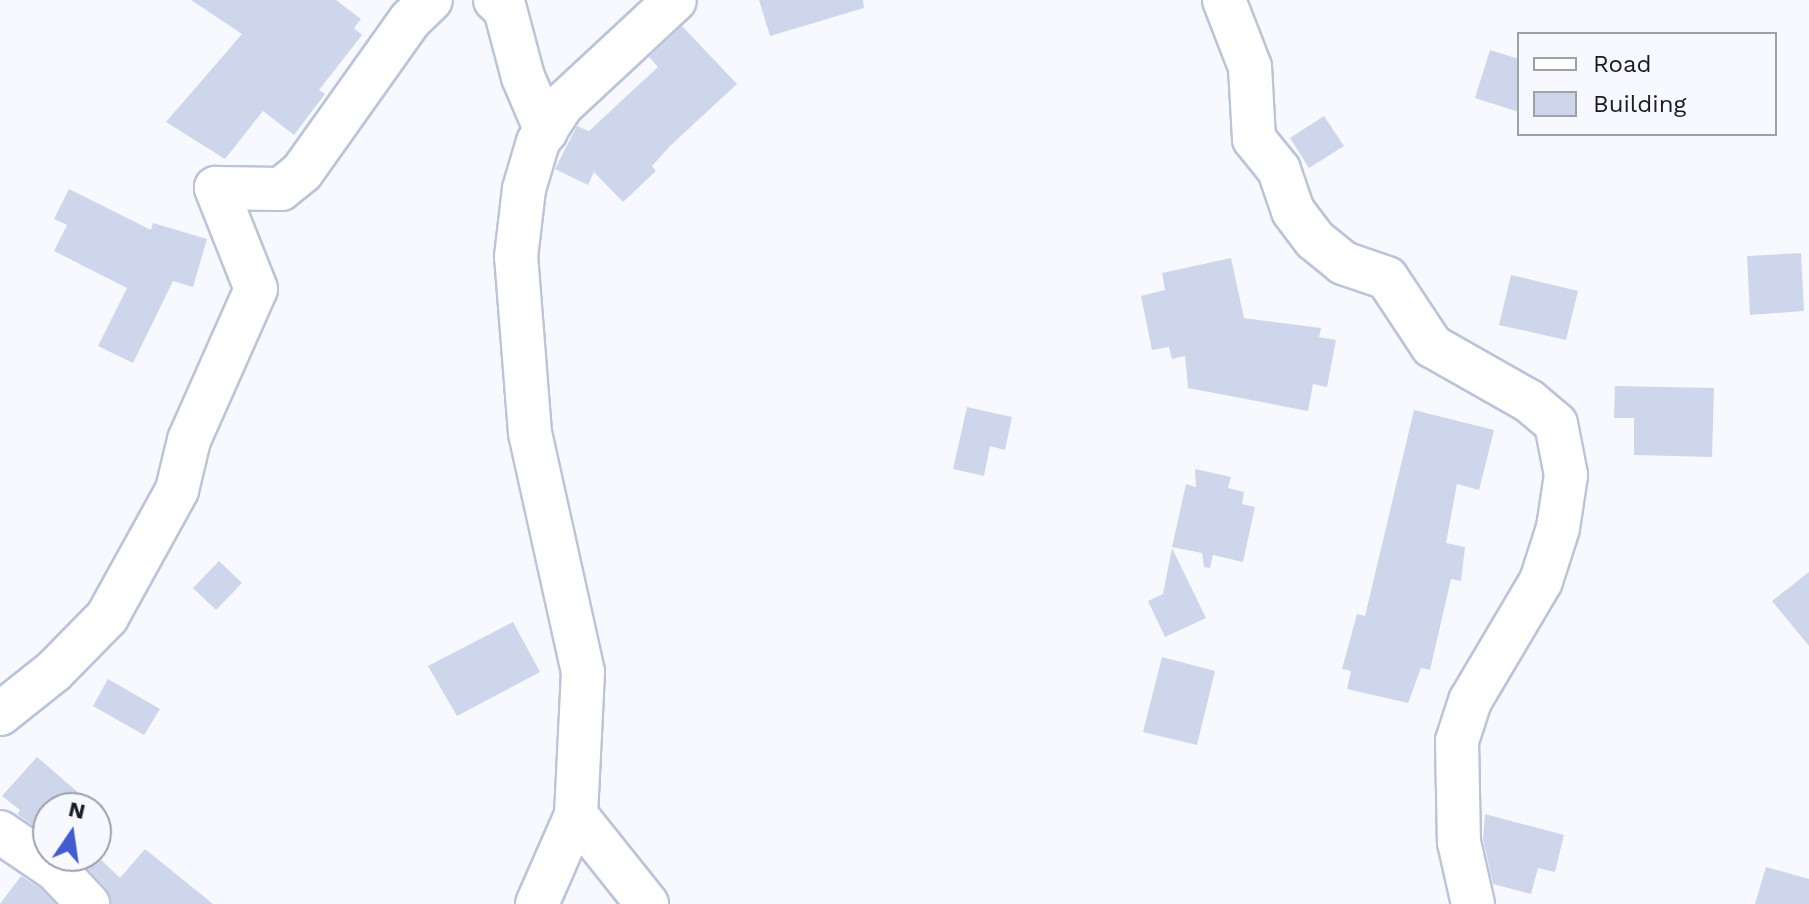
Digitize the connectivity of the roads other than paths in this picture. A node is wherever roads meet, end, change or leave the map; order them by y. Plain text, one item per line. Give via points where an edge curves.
1 (431, 0) edge
2 (495, 0) edge
3 (675, 0) edge
4 (1224, 0) edge
5 (546, 131) junction
6 (0, 714) edge
7 (576, 815) junction
8 (0, 832) edge
9 (88, 904) edge
10 (537, 904) edge
11 (647, 904) edge
12 (1473, 904) edge

1 - 6 street via 410,20 302,172 281,189 216,188 256,289 189,440 177,490 107,617 54,671
2 - 5 street via 505,9 523,77
3 - 5 street via 562,105
4 - 12 street via 1250,67 1254,139 1279,170 1293,211 1315,240 1343,263 1387,278 1432,346 1529,401 1556,424 1566,475 1558,528 1541,581 1470,701 1457,741 1459,842
5 - 7 street via 524,189 518,286 530,433 583,672
7 - 10 street
7 - 11 street
8 - 9 street via 56,870

